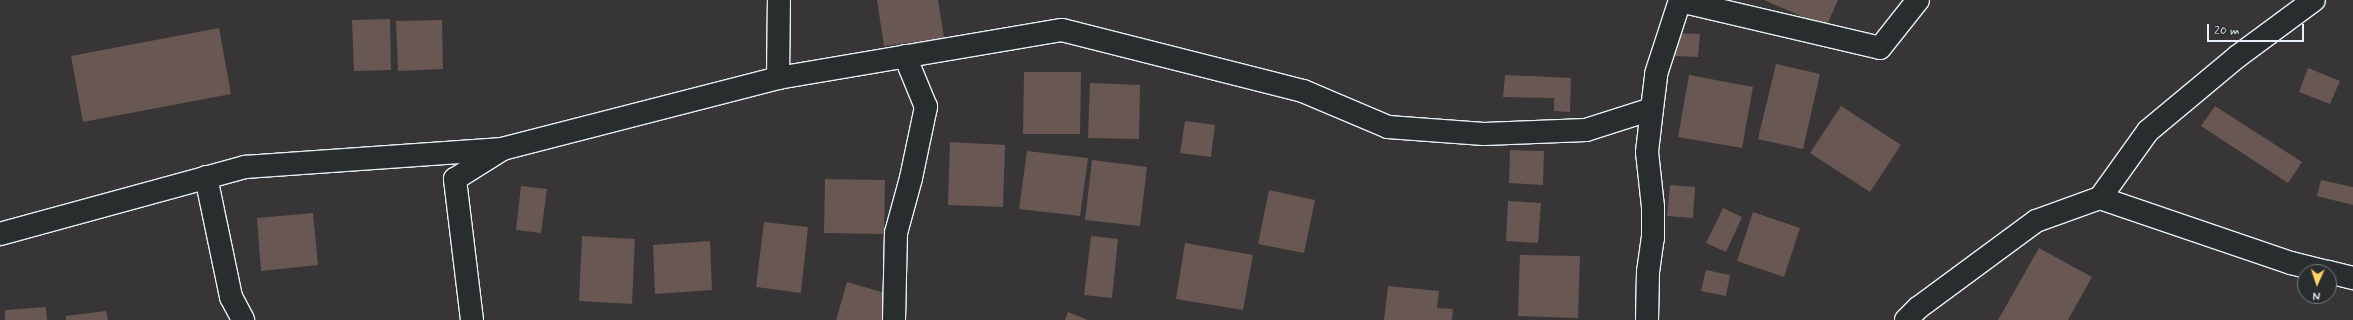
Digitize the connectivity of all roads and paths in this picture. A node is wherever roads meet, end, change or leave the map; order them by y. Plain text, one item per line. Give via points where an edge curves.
1 (779, 0) edge
2 (1680, 0) edge
3 (1918, 0) edge
4 (2314, 0) edge
5 (905, 56) junction
6 (778, 78) junction
7 (1652, 109) junction
8 (502, 149) junction
9 (206, 178) junction
10 (2100, 198) junction
11 (0, 234) edge
12 (2297, 264) edge
13 (2337, 274) edge
14 (2353, 278) edge
15 (243, 320) edge
16 (472, 320) edge
17 (894, 320) edge
18 (1647, 320) edge
19 (1906, 320) edge

1 - 6 street
2 - 3 street via 1880,48
2 - 7 street via 1656,74
4 - 10 street via 2238,56 2148,131
5 - 6 street
5 - 7 street via 1062,30 1303,91 1388,127 1484,134 1586,130
5 - 17 street via 926,107 896,233
6 - 8 street
7 - 18 street via 1647,152 1653,207 1653,238 1648,272
8 - 9 street via 245,167
8 - 16 street via 455,179
9 - 11 street
9 - 15 street via 231,297
10 - 12 street
10 - 19 street via 2036,221 1918,308
13 - 14 street

